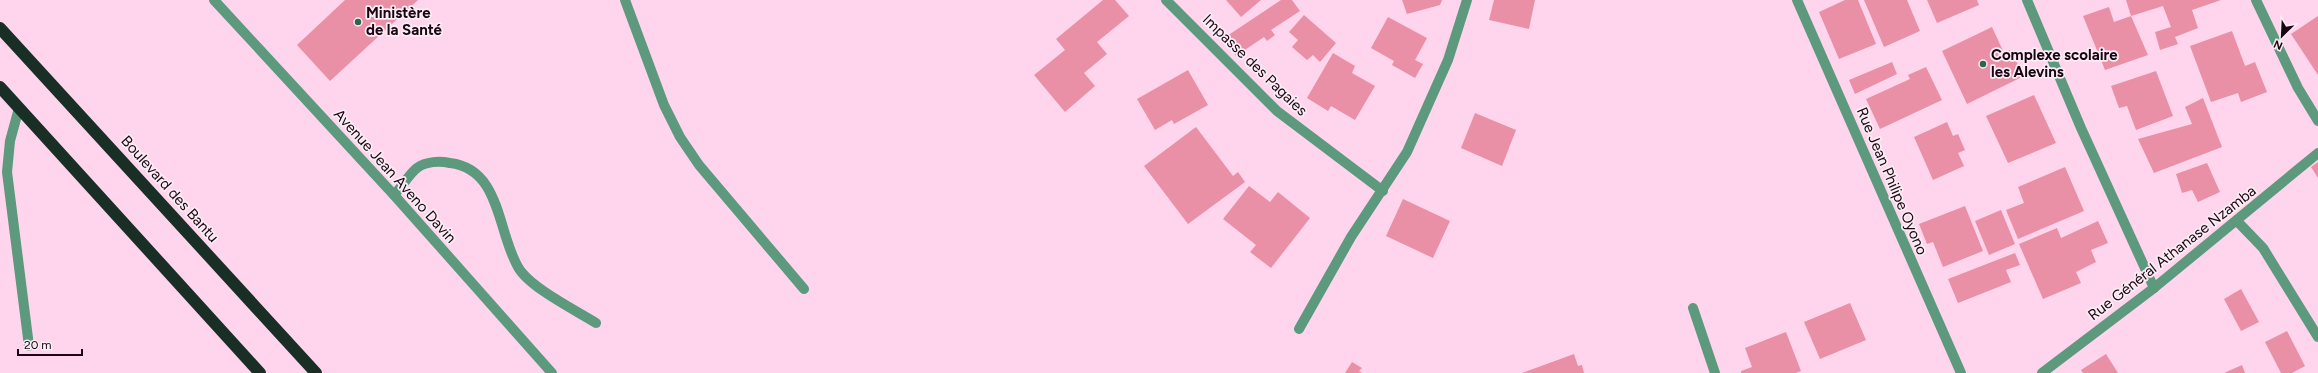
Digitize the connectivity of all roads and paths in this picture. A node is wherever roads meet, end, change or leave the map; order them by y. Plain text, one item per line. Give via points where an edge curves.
1 (214, 0) edge
2 (625, 0) edge
3 (1166, 0) edge
4 (1467, 0) edge
5 (1797, 0) edge
6 (2027, 0) edge
7 (2256, 0) edge
8 (0, 28) edge
9 (0, 88) edge
10 (19, 108) junction
11 (2318, 121) edge
12 (2318, 153) edge
13 (1383, 190) junction
14 (394, 195) junction
15 (2237, 221) junction
16 (2154, 288) junction
17 (804, 289) dead end
18 (1693, 308) dead end
19 (596, 323) dead end
20 (1299, 329) dead end
21 (2318, 337) edge
22 (30, 346) dead end
23 (260, 373) edge
24 (316, 373) edge
25 (552, 373) edge
26 (1715, 373) edge
27 (1961, 373) edge
28 (2042, 373) edge

1 - 14 street, Avenue Jean Aveno Davin
2 - 17 street via 664,105 680,137 699,166
3 - 13 street, Impasse des Pagaies via 1277,111
4 - 13 street via 1448,60 1426,112 1407,152
5 - 27 street, Rue Jean Philipe Oyono
6 - 16 street via 2081,128
7 - 11 street via 2298,88
8 - 24 highway, Boulevard des Bantu
9 - 10 highway
10 - 22 street via 10,141 7,172
10 - 23 highway
12 - 15 street, Rue Général Athanase Nzamba
13 - 20 street via 1347,244
14 - 19 street via 418,167 437,161 461,164 480,175 489,190 518,267 530,281
14 - 25 street, Avenue Jean Aveno Davin
15 - 16 street, Rue Général Athanase Nzamba
15 - 21 street via 2263,248
16 - 28 street, Rue Général Athanase Nzamba
18 - 26 street

